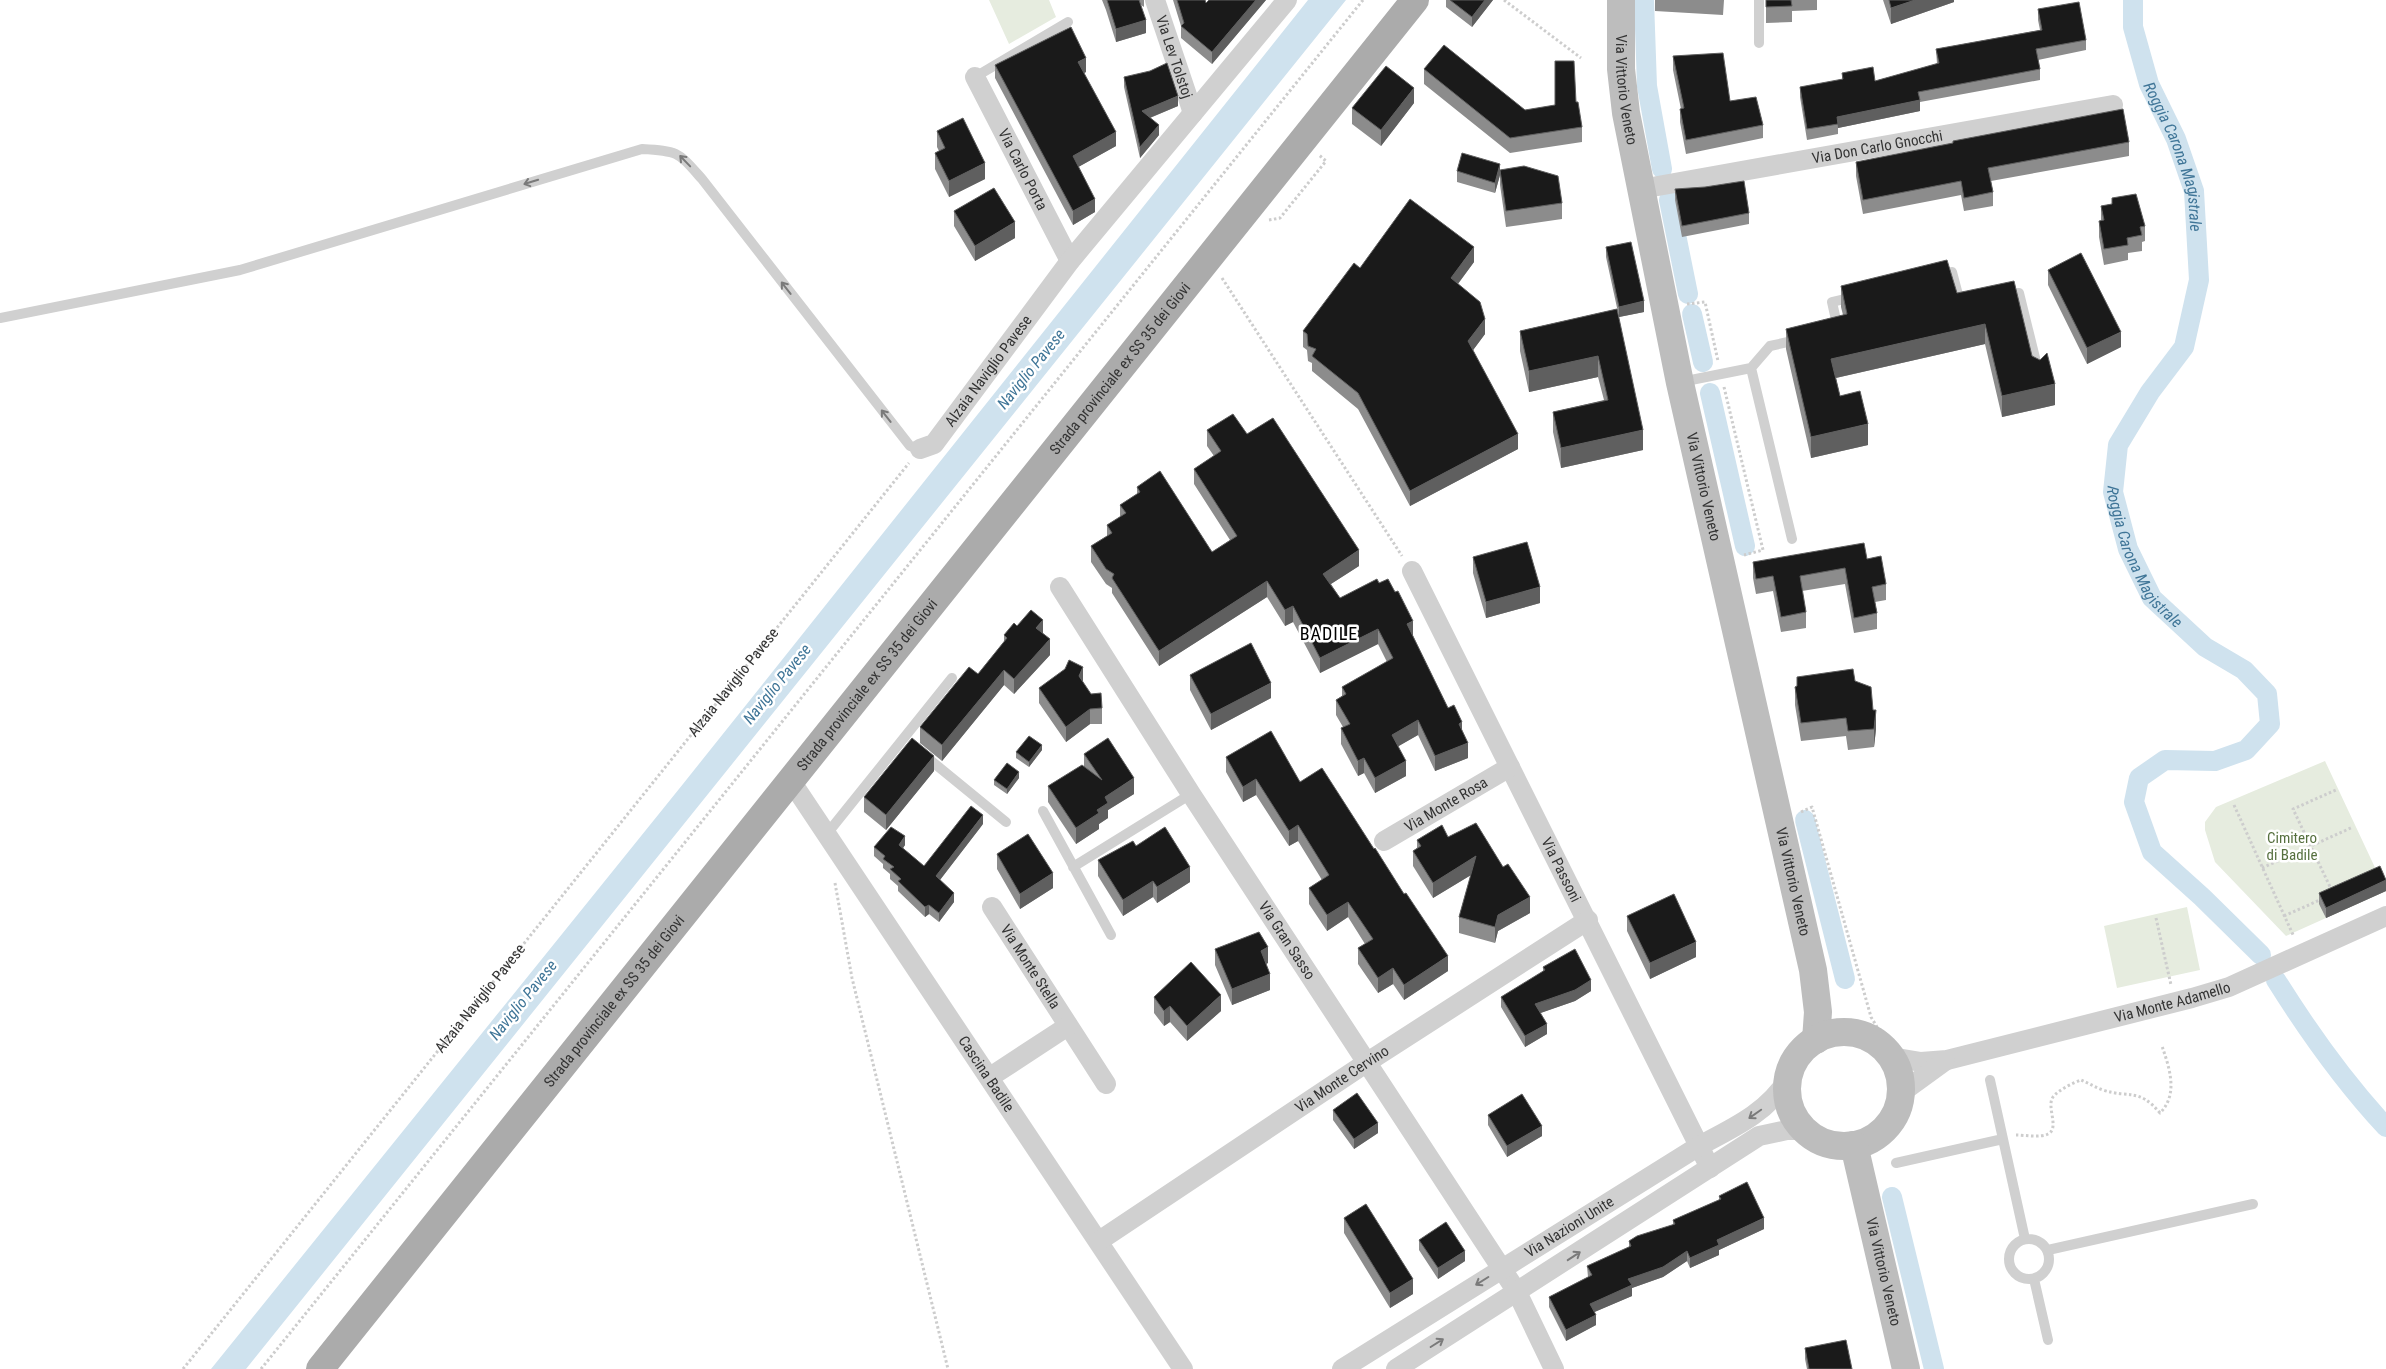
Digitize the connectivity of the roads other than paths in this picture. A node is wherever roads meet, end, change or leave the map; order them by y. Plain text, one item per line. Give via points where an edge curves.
1 (1155, 0) edge
2 (1287, 0) edge
3 (1415, 0) edge
4 (1621, 0) edge
5 (1760, 0) edge
6 (1068, 22) dead end
7 (1759, 43) dead end
8 (975, 77) joint
9 (2113, 105) dead end
10 (1193, 113) junction
11 (1641, 189) junction
12 (1070, 261) junction
13 (1927, 279) edge
14 (1867, 293) edge
15 (1994, 299) edge
16 (1969, 305) edge
17 (0, 318) edge
18 (1830, 331) edge
19 (1804, 338) edge
20 (1752, 368) junction
21 (2039, 374) edge
22 (1680, 382) junction
23 (920, 449) joint
24 (1792, 539) dead end
25 (1412, 571) road end
26 (1060, 587) dead end
27 (952, 678) dead end
28 (911, 744) junction
29 (1510, 767) junction
30 (791, 780) junction
31 (1191, 794) junction
32 (1043, 811) dead end
33 (1006, 822) dead end
34 (826, 835) junction
35 (1384, 841) dead end
36 (1073, 867) junction
37 (992, 907) dead end
38 (2386, 916) edge
39 (1588, 920) junction
40 (1110, 936) dead end
41 (1813, 970) junction
42 (1068, 1026) junction
43 (1848, 1032) junction
44 (1816, 1040) junction
45 (1892, 1048) junction
46 (1947, 1060) junction
47 (1366, 1063) junction
48 (990, 1078) junction
49 (1788, 1079) junction
50 (1990, 1080) dead end
51 (1106, 1084) dead end
52 (1901, 1093) junction
53 (1805, 1130) junction
54 (2003, 1137) junction
55 (1854, 1145) junction
56 (1699, 1146) junction
57 (1896, 1163) dead end
58 (1710, 1168) junction
59 (2253, 1204) dead end
60 (2025, 1239) junction
61 (1099, 1241) junction
62 (2048, 1250) junction
63 (1501, 1268) junction
64 (2034, 1279) junction
65 (1517, 1292) junction
66 (2048, 1340) dead end
67 (320, 1369) edge
68 (1183, 1369) edge
69 (1342, 1369) edge
70 (1396, 1369) edge
71 (1554, 1369) edge
72 (1906, 1369) edge

1 - 10 street, Via Lev Tolstoj
2 - 10 street, Alzaia Naviglio Pavese
3 - 30 main road, Strada provinciale ex SS 35 dei Giovi
4 - 11 street, Via Vittorio Veneto via 1623,91
5 - 7 lane
6 - 8 lane
8 - 12 street, Via Carlo Porta
9 - 11 street, Via Don Carlo Gnocchi
10 - 12 street, Alzaia Naviglio Pavese
11 - 22 street, Via Vittorio Veneto
12 - 23 street, Alzaia Naviglio Pavese via 934,444
13 - 16 lane via 1952,272 1961,307
14 - 18 lane via 1832,302 1839,329
15 - 21 lane via 2019,293
23 -> 17 lane via 910,446 702,179 681,155 670,150 642,149 240,270
19 - 20 lane via 1770,346
20 - 22 lane
20 - 24 lane
22 - 41 street, Via Vittorio Veneto
25 - 29 street, Via Passoni
26 - 31 street, Via Gran Sasso
27 - 28 lane
28 - 33 lane
28 - 34 lane
29 - 35 street, Via Monte Rosa
29 - 39 street, Via Passoni
30 - 34 street, Cascina Badile
30 - 67 main road, Strada provinciale ex SS 35 dei Giovi
31 - 36 lane
31 - 47 street, Via Gran Sasso
32 - 36 lane
34 - 48 street, Cascina Badile
36 - 40 lane
37 - 42 street, Via Monte Stella
38 - 46 street, Via Monte Adamello via 2229,988
39 - 47 street, Via Monte Cervino
39 - 56 street, Via Passoni
41 - 43 street, Via Vittorio Veneto
41 - 44 street, Via Vittorio Veneto via 1818,1012
42 - 48 street, Via Monte Stella
42 - 51 street, Via Monte Stella
43 - 44 street
43 - 45 street
44 - 49 street via 1802,1050
45 - 46 street, Via Monte Adamello via 1922,1062
45 - 52 street
46 - 52 street, Via Monte Adamello
47 - 61 street, Via Monte Cervino
47 - 63 street, Via Gran Sasso
48 - 61 street, Cascina Badile
49 - 53 street via 1788,1098 1794,1116
49 -> 56 street, Via Nazioni Unite via 1770,1103 1751,1118
50 - 54 lane
52 - 55 street via 1897,1111 1887,1127 1872,1139
53 - 55 street via 1837,1146
53 - 58 street, Via Nazioni Unite via 1759,1136
54 - 57 lane
54 - 60 lane
55 - 72 street, Via Vittorio Veneto
56 - 58 street, Via Passoni
56 - 63 street, Via Nazioni Unite
65 -> 58 street, Via Nazioni Unite
59 - 62 lane
60 - 62 lane via 2038,1241
60 - 64 lane via 2010,1251 2010,1264 2016,1275
61 - 68 street, Cascina Badile
62 - 64 lane via 2048,1268
63 - 65 street, Via Gran Sasso
63 -> 69 street, Via Nazioni Unite
64 - 66 lane
70 -> 65 street, Via Nazioni Unite
65 - 71 street, Via Gran Sasso

